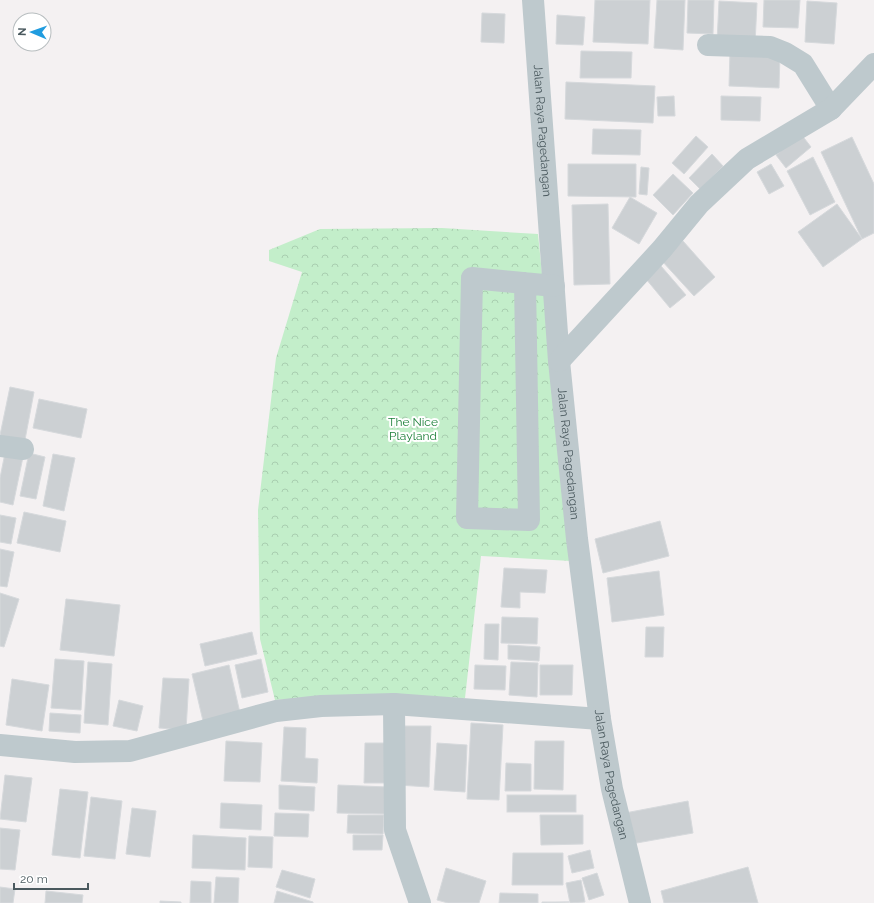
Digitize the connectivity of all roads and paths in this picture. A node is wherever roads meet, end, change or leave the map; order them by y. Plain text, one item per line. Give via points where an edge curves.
1 (534, 0) edge
2 (708, 45) dead end
3 (874, 64) edge
4 (830, 108) junction
5 (526, 283) junction
6 (554, 286) junction
7 (559, 361) junction
8 (0, 446) edge
9 (23, 449) dead end
10 (394, 704) junction
11 (600, 719) junction
12 (0, 745) edge
13 (420, 903) edge
14 (640, 903) edge

1 - 6 street, Jalan Raya Pagedangan
2 - 4 street via 770,47 785,53 803,64
3 - 4 street
4 - 7 street via 747,159 699,204
5 - 5 street via 472,278 467,518 530,520
5 - 6 street
6 - 7 street, Jalan Raya Pagedangan
7 - 11 street, Jalan Raya Pagedangan via 577,539
8 - 9 street
10 - 11 street
10 - 12 street via 321,706 276,711 130,751 75,752
10 - 13 street via 395,830
11 - 14 street, Jalan Raya Pagedangan via 612,789

